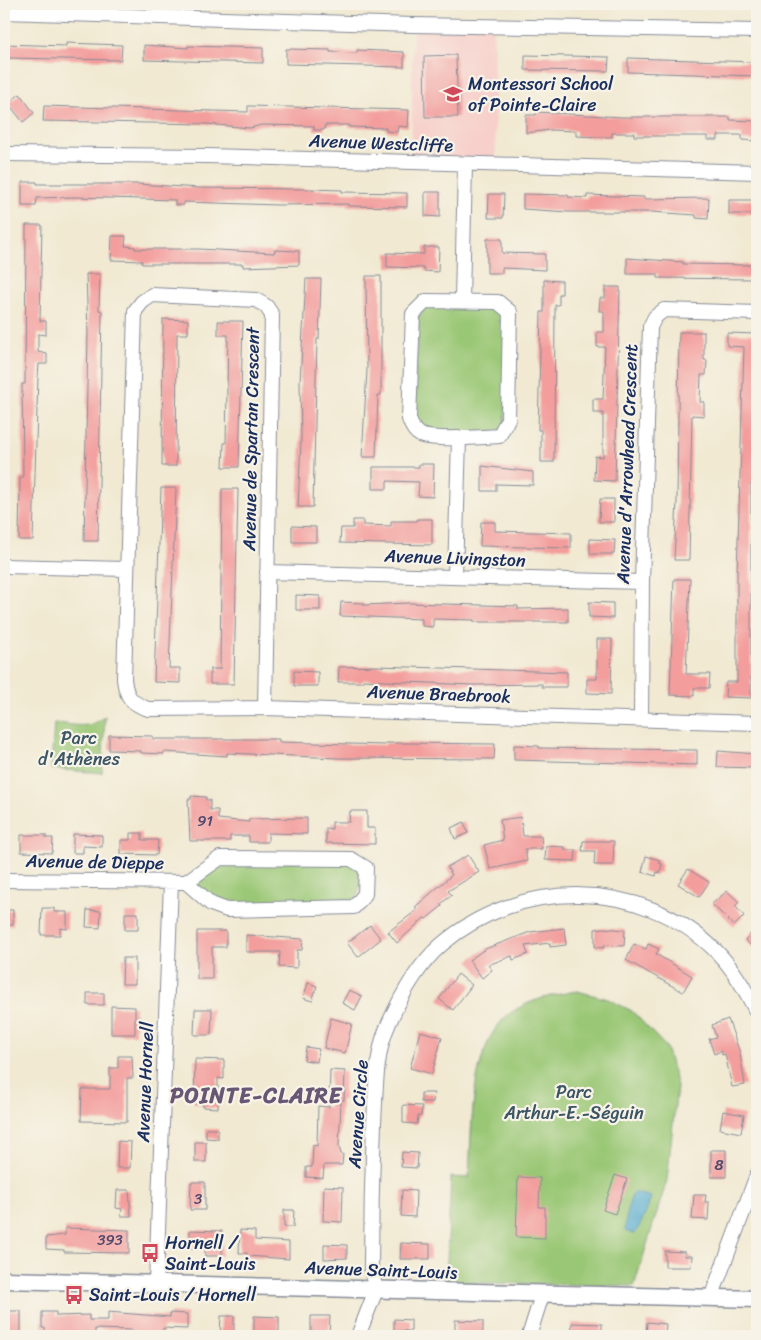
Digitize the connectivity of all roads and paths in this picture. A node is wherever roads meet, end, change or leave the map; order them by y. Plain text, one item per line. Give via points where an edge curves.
1 (73, 8) edge
2 (4, 12) edge
3 (757, 31) edge
4 (4, 154) edge
5 (465, 165) junction
6 (757, 172) edge
7 (462, 301) junction
8 (757, 313) edge
9 (458, 438) junction
10 (4, 566) edge
11 (126, 569) junction
12 (267, 572) junction
13 (455, 576) junction
14 (642, 582) junction
15 (126, 694) joint
16 (265, 708) junction
17 (641, 718) junction
18 (757, 723) edge
19 (4, 880) edge
20 (171, 882) junction
21 (186, 882) junction
22 (757, 1013) edge
23 (757, 1175) edge
24 (4, 1280) edge
25 (156, 1284) junction
26 (376, 1290) junction
27 (542, 1295) junction
28 (711, 1298) junction
29 (757, 1299) edge
30 (358, 1336) edge
31 (529, 1336) edge

1 - 2 street
1 - 3 street via 403,24
4 - 5 street, Avenue Westcliffe via 206,156
5 - 6 street, Avenue Westcliffe
5 - 7 street
7 - 9 street via 426,301 413,314 409,419 420,435
7 - 9 street via 498,302 510,312 508,419 499,436
8 - 14 street, Avenue d'Arrowhead Crescent via 664,310 650,327
9 - 13 street
10 - 11 street
11 - 12 street, Avenue de Spartan Crescent via 135,311 152,295 256,300 272,315
11 - 15 street, Avenue de Spartan Crescent
12 - 13 street, Avenue Livingston
12 - 16 street, Avenue de Spartan Crescent
13 - 14 street, Avenue Livingston
14 - 17 street, Avenue d'Arrowhead Crescent
15 - 16 street, Avenue Braebrook via 135,704 148,708
16 - 17 street, Avenue Braebrook
17 - 18 street, Avenue Braebrook
19 - 20 street, Avenue de Dieppe
20 - 21 street, Avenue de Dieppe
20 - 25 street, Avenue Hornell
21 - 21 street, Avenue de Dieppe via 211,904 227,910 354,907 365,894 366,868 351,859 220,858
22 - 26 street, Avenue Circle via 742,983 716,950 680,924 642,905 599,895 569,894 504,906 472,922 440,946 406,990 388,1025 376,1071 371,1270
23 - 28 street
24 - 25 street, Avenue Saint-Louis
25 - 26 street, Avenue Saint-Louis
26 - 27 street, Avenue Saint-Louis
26 - 30 street
27 - 28 street, Avenue Saint-Louis
27 - 31 street
28 - 29 street, Avenue Saint-Louis

